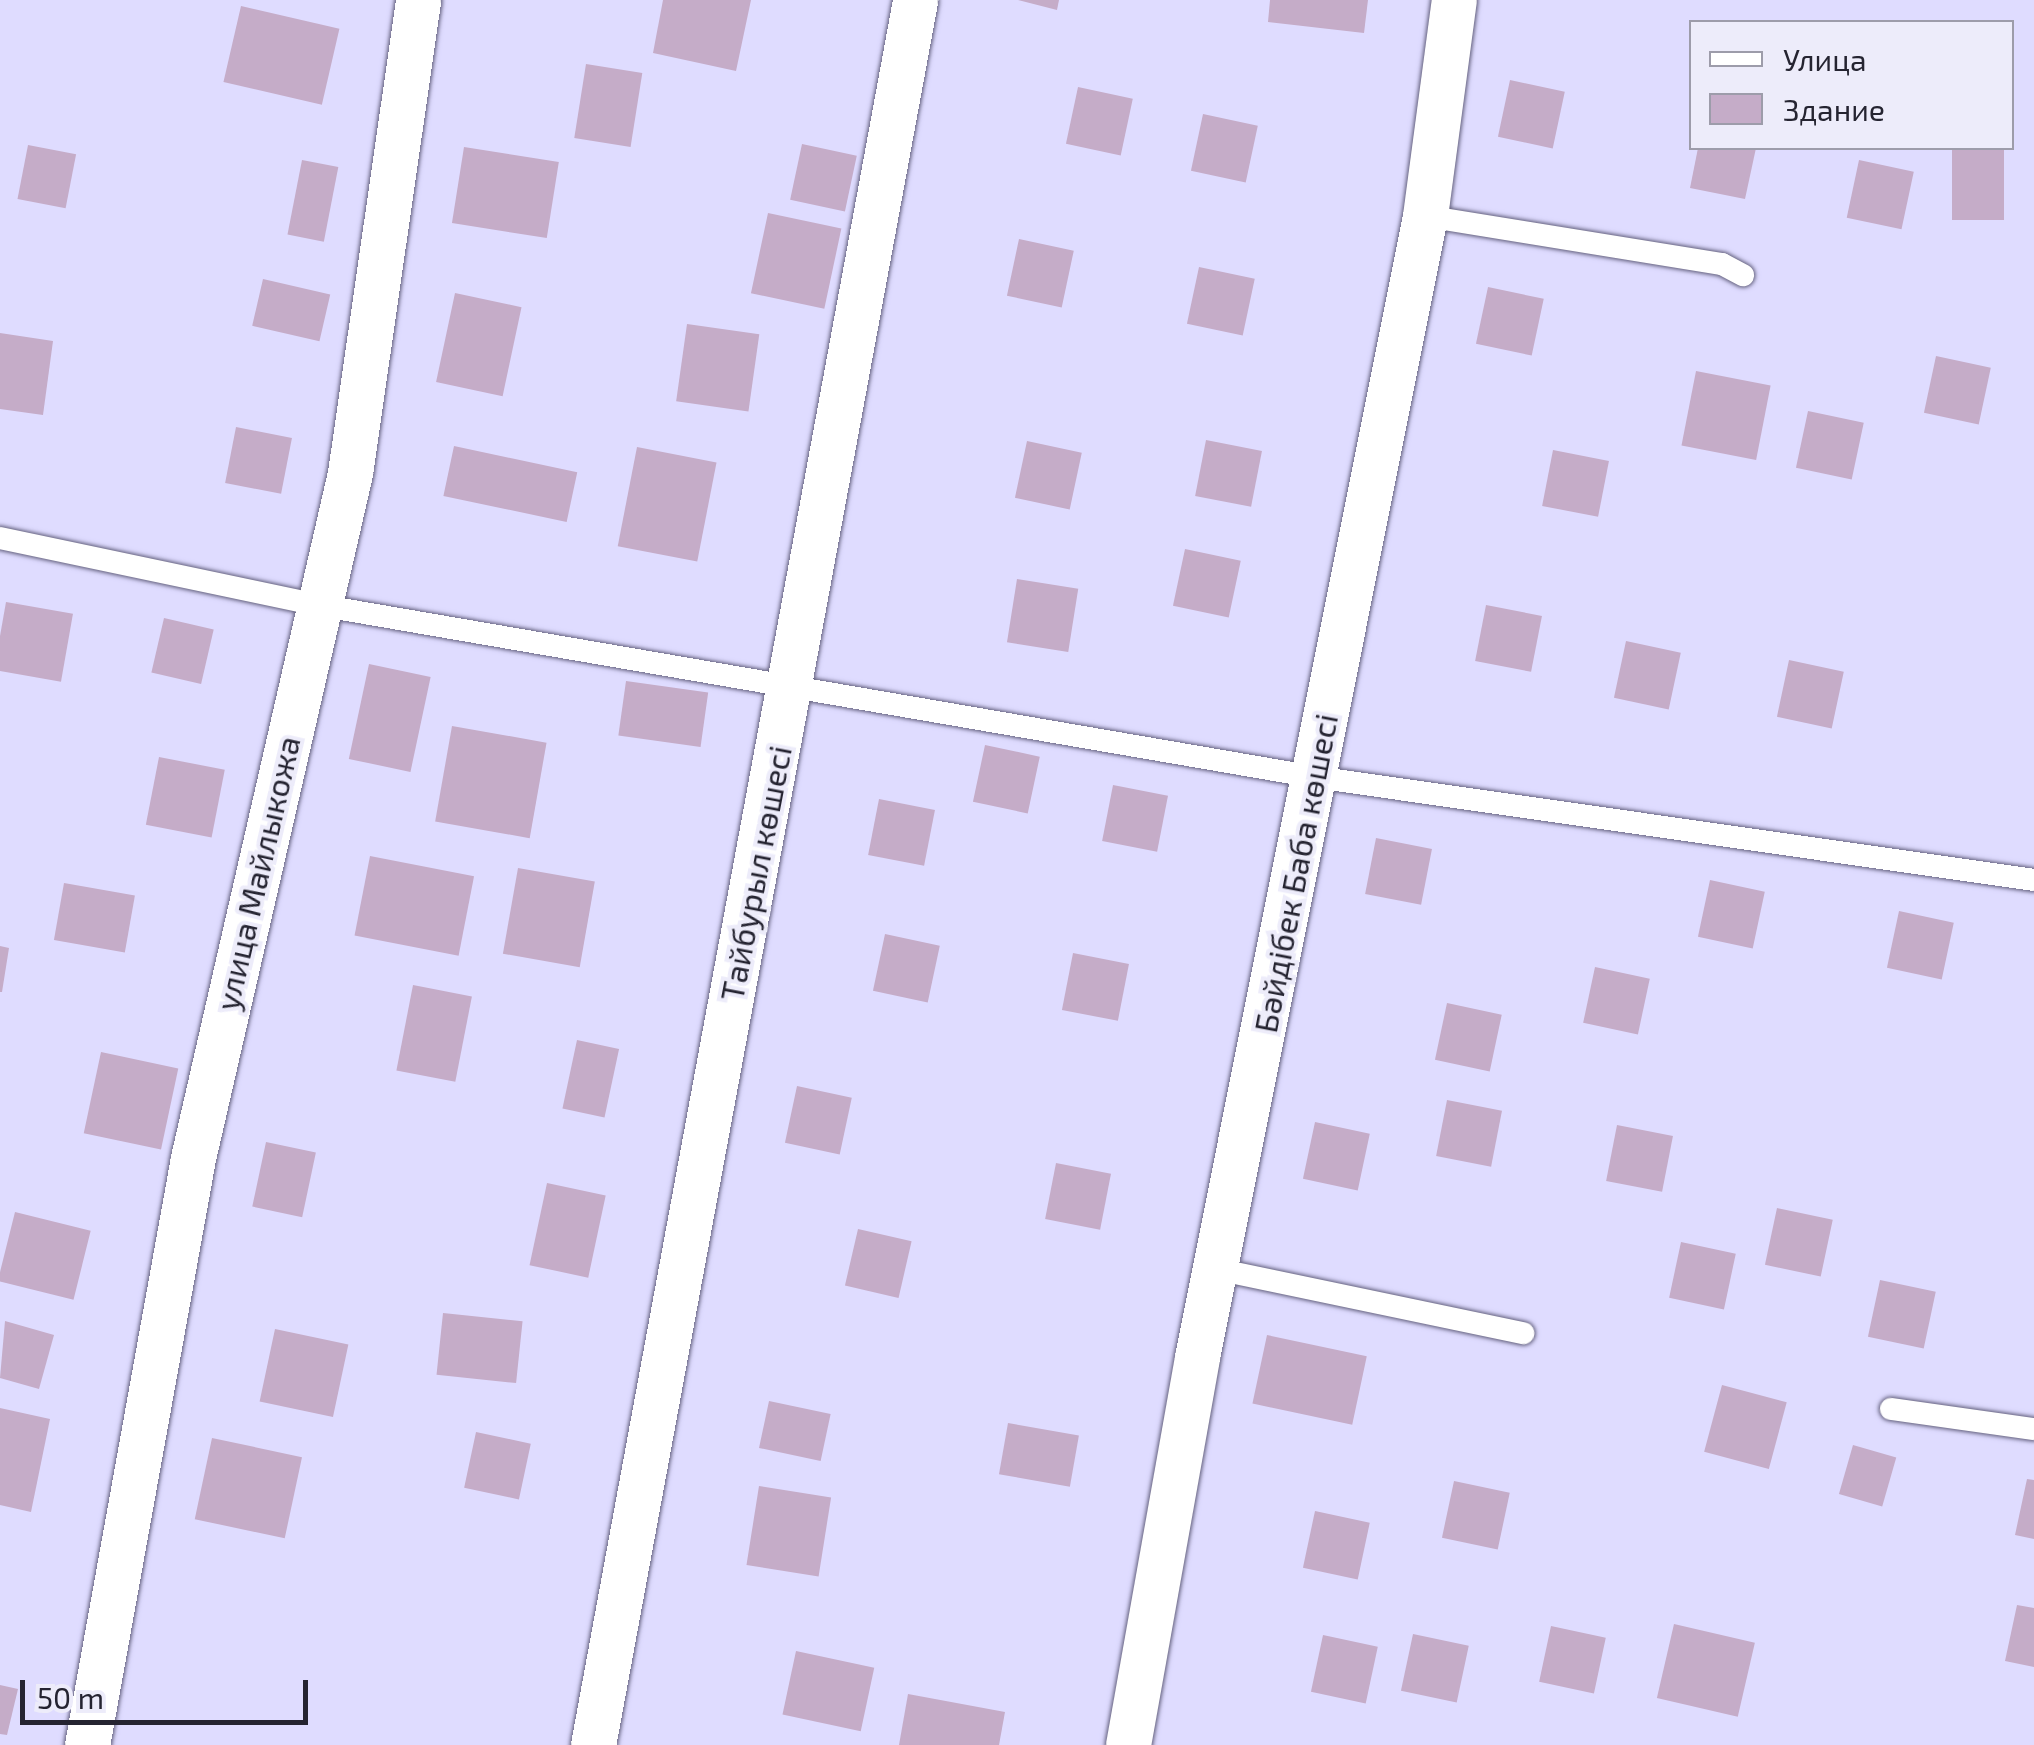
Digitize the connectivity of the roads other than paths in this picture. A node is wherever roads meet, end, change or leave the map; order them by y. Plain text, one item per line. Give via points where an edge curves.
1 (418, 0) edge
2 (915, 0) edge
3 (1454, 0) edge
4 (1425, 216) junction
5 (1744, 276) dead end
6 (0, 538) edge
7 (318, 604) junction
8 (791, 682) junction
9 (1315, 777) junction
10 (2034, 880) edge
11 (1216, 1268) junction
12 (1523, 1333) dead end
13 (1891, 1409) dead end
14 (2034, 1429) edge
15 (86, 1745) edge
16 (593, 1745) edge
17 (1128, 1745) edge

1 - 7 street, улица Майлыкожа via 350,473
2 - 8 street, Тайбурыл көшесі
3 - 4 street, Бәйдібек Баба көшесі
4 - 5 lane via 1722,264
4 - 9 street, Бәйдібек Баба көшесі
6 - 7 lane
7 - 8 lane
7 - 15 street, улица Майлыкожа via 194,1158
8 - 9 lane
8 - 16 street, Тайбурыл көшесі
9 - 10 lane
9 - 11 street, Бәйдібек Баба көшесі
11 - 12 lane
11 - 17 street, Бәйдібек Баба көшесі
13 - 14 lane

